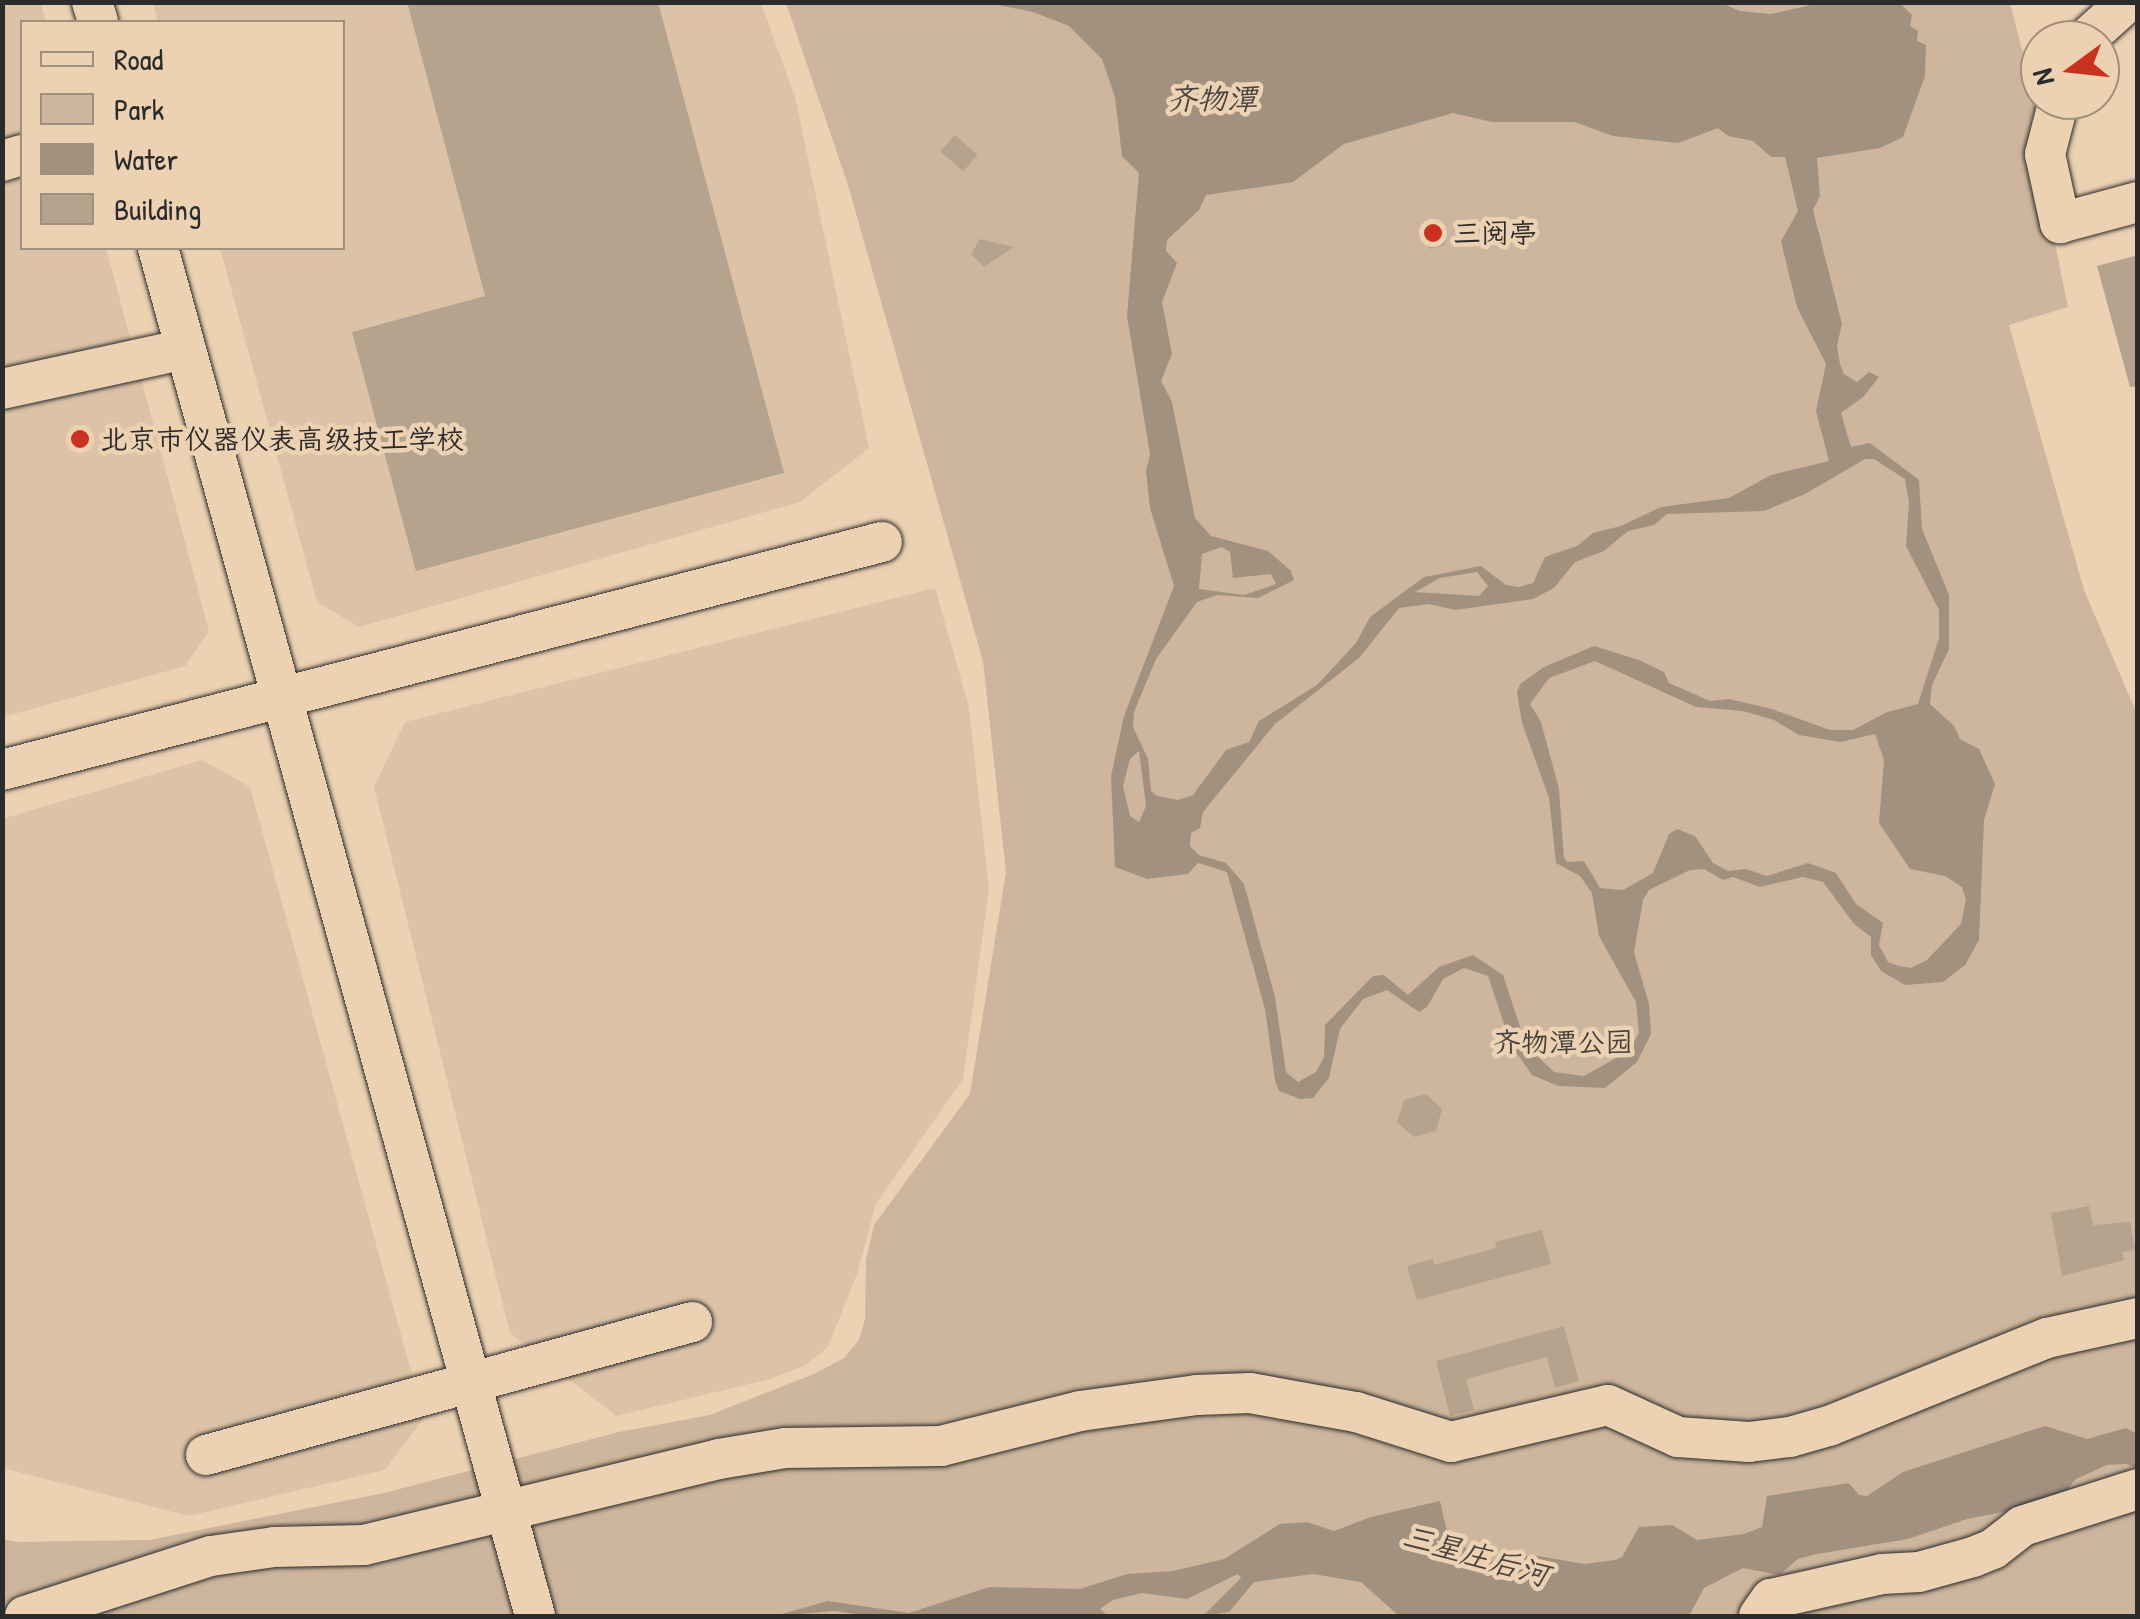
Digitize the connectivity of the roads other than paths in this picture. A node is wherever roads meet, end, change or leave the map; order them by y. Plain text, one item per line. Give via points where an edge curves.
1 (2127, 2) edge
2 (2108, 20) edge
3 (2054, 120) edge
4 (2138, 202) edge
5 (159, 250) edge
6 (185, 349) junction
7 (2, 389) edge
8 (882, 542) dead end
9 (282, 698) junction
10 (2, 770) edge
11 (2138, 1318) edge
12 (692, 1322) dead end
13 (470, 1382) junction
14 (206, 1455) dead end
15 (2138, 1489) edge
16 (506, 1508) junction
17 (25, 1616) edge
18 (535, 1616) edge
19 (1759, 1616) edge

1 - 2 street
3 - 4 street via 2045,154 2060,223
5 - 6 street
6 - 7 street
6 - 9 street
8 - 9 street
9 - 10 street
9 - 13 street
11 - 16 street via 2047,1338 1829,1426 1776,1438 1678,1437 1608,1405 1450,1442 1338,1408 1250,1393 1197,1394 1080,1411 940,1446 786,1448
12 - 13 street
13 - 14 street
13 - 16 street
15 - 19 street via 2022,1526 1973,1557 1772,1599
16 - 17 street via 364,1545 210,1556
16 - 18 street

